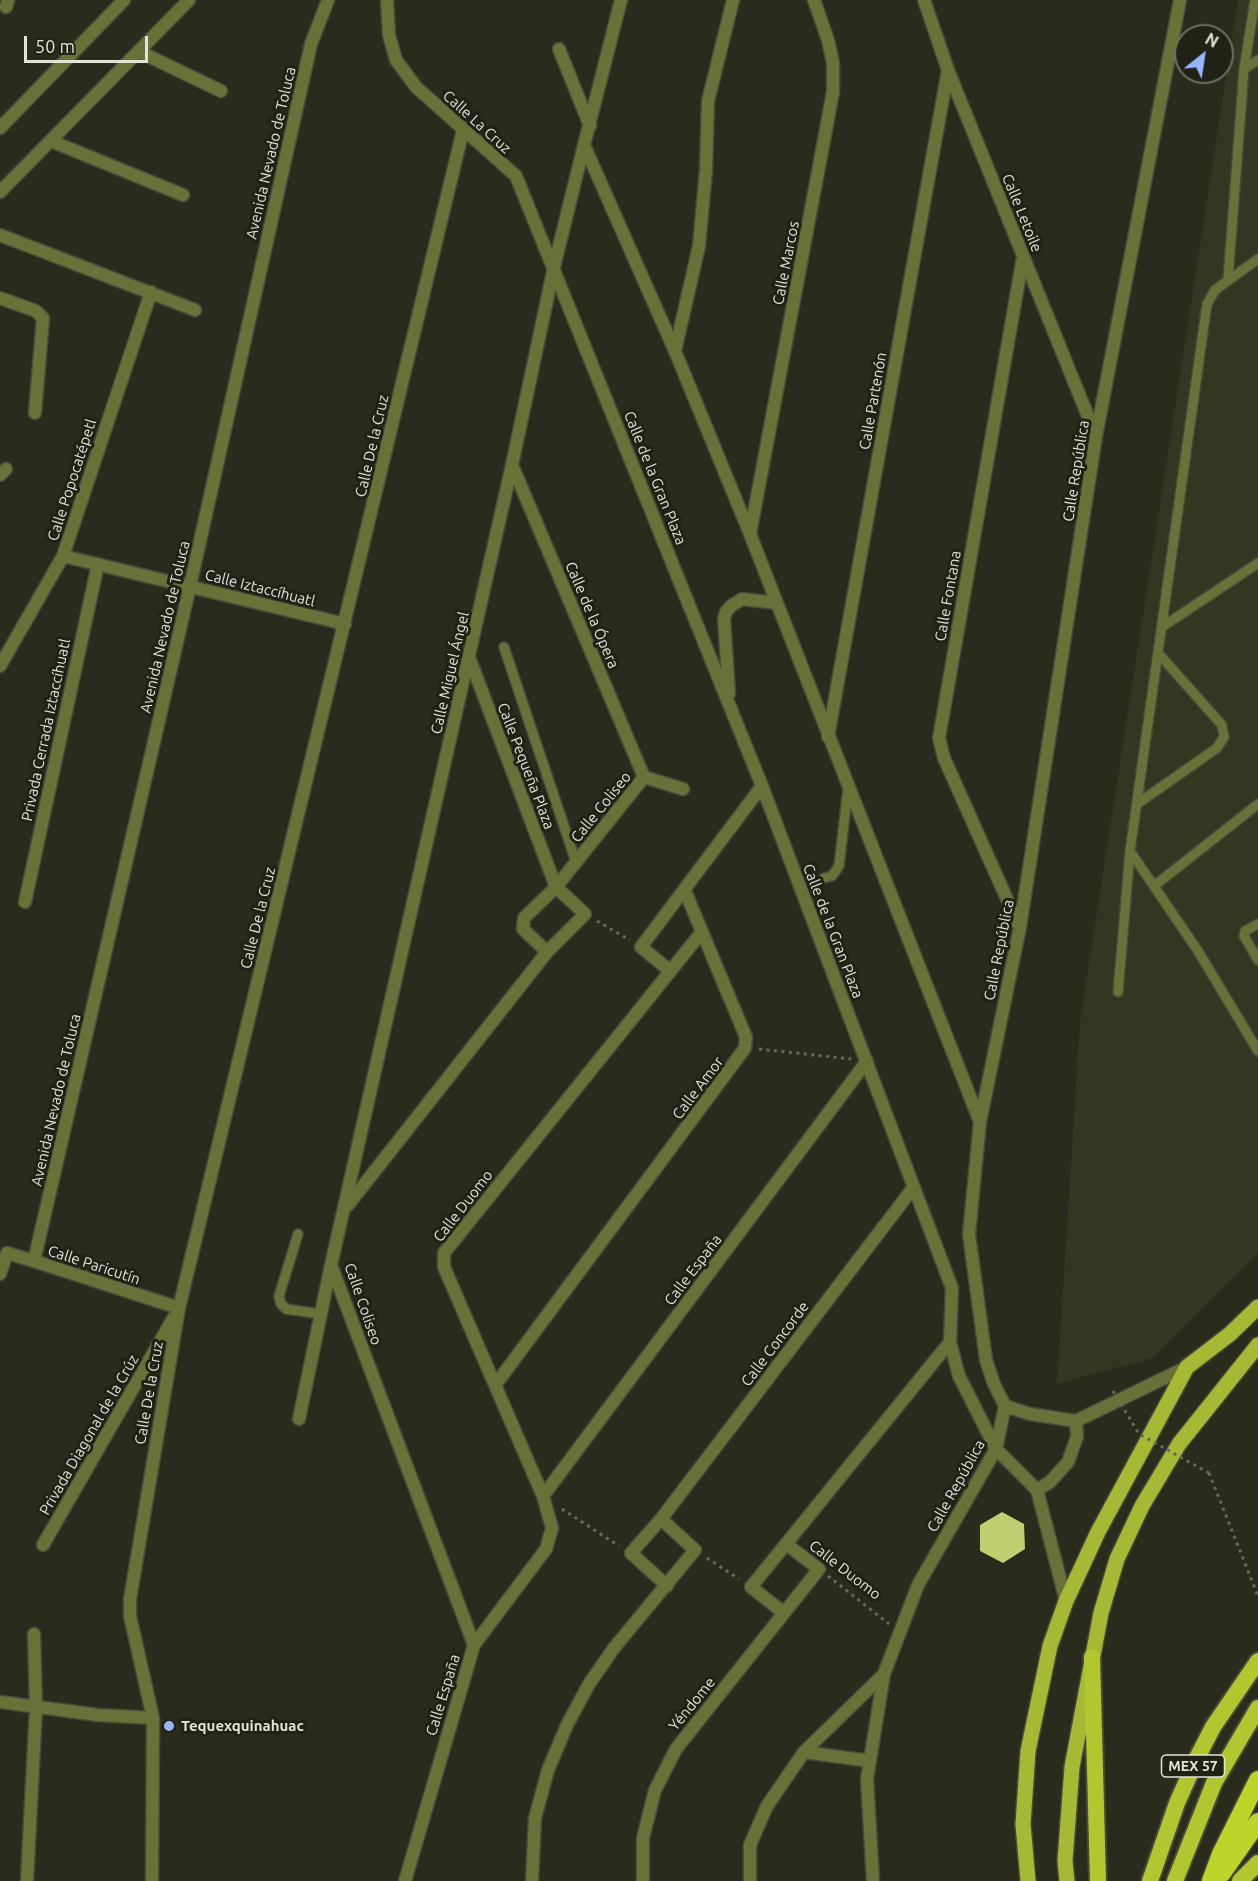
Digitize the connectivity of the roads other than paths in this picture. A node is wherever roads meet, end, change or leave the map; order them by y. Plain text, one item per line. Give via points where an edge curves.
1 (124, 0) edge
2 (189, 0) edge
3 (328, 0) edge
4 (387, 0) edge
5 (621, 0) edge
6 (733, 0) edge
7 (814, 0) edge
8 (924, 0) edge
9 (1180, 0) edge
10 (1255, 0) edge
11 (559, 49) dead end
12 (140, 52) junction
13 (1258, 60) edge
14 (1244, 69) junction
15 (948, 70) junction
16 (221, 91) dead end
17 (590, 126) junction
18 (0, 128) edge
19 (463, 130) junction
20 (51, 141) junction
21 (584, 145) junction
22 (0, 192) edge
23 (183, 195) dead end
24 (0, 234) edge
25 (1023, 257) junction
26 (1258, 259) edge
27 (554, 267) junction
28 (1228, 279) junction
29 (150, 292) junction
30 (0, 298) edge
31 (195, 310) dead end
32 (675, 351) junction
33 (36, 413) dead end
34 (1096, 436) junction
35 (512, 465) junction
36 (750, 534) junction
37 (63, 556) junction
38 (1258, 563) edge
39 (98, 564) junction
40 (190, 586) junction
41 (777, 603) junction
42 (345, 624) junction
43 (1162, 627) junction
44 (504, 646) dead end
45 (1158, 653) junction
46 (469, 656) junction
47 (0, 666) edge
48 (730, 707) junction
49 (828, 737) junction
50 (644, 777) junction
51 (762, 786) junction
52 (848, 788) junction
53 (683, 789) dead end
54 (1137, 804) junction
55 (1258, 804) edge
56 (1130, 851) junction
57 (576, 862) junction
58 (824, 878) dead end
59 (1154, 886) junction
60 (556, 887) junction
61 (685, 891) junction
62 (25, 902) dead end
63 (1258, 924) edge
64 (1020, 927) junction
65 (701, 933) junction
66 (547, 952) junction
67 (1258, 960) edge
68 (669, 970) junction
69 (1118, 992) dead end
70 (1258, 1051) edge
71 (867, 1061) junction
72 (980, 1122) junction
73 (913, 1188) junction
74 (345, 1208) junction
75 (298, 1234) dead end
76 (4, 1252) edge
77 (34, 1262) junction
78 (332, 1265) junction
79 (0, 1274) edge
80 (1258, 1307) edge
81 (179, 1308) junction
82 (321, 1314) junction
83 (950, 1342) junction
84 (1258, 1346) edge
85 (1186, 1367) junction
86 (496, 1384) junction
87 (1005, 1406) junction
88 (299, 1419) dead end
89 (1076, 1421) junction
90 (996, 1449) junction
91 (1037, 1490) junction
92 (543, 1496) junction
93 (661, 1519) junction
94 (551, 1537) joint
95 (786, 1544) junction
96 (43, 1545) dead end
97 (819, 1569) joint
98 (667, 1586) junction
99 (1066, 1601) junction
100 (784, 1613) junction
101 (34, 1634) dead end
102 (474, 1645) junction
103 (1092, 1657) junction
104 (1258, 1661) edge
105 (884, 1674) junction
106 (0, 1702) edge
107 (36, 1707) junction
108 (1258, 1708) edge
109 (153, 1718) junction
110 (804, 1752) junction
111 (870, 1761) junction
112 (1258, 1780) edge
113 (1258, 1790) edge
114 (1258, 1822) edge
115 (1258, 1829) edge
116 (1243, 1845) junction
117 (1258, 1863) edge
118 (1217, 1878) edge
119 (27, 1881) edge
120 (152, 1881) edge
121 (405, 1881) edge
122 (532, 1881) edge
123 (643, 1881) edge
124 (750, 1881) edge
125 (873, 1881) edge
126 (1028, 1881) edge
127 (1066, 1881) edge
128 (1098, 1881) edge
129 (1150, 1881) edge
130 (1175, 1881) edge
131 (1240, 1881) edge

1 - 18 street
2 - 12 street
3 - 40 street, Avenida Nevado de Toluca via 311,44
4 - 19 street, Calle La Cruz via 389,35 396,60 416,87
5 - 17 street, Calle Miguel Ángel
6 - 32 street via 708,101 699,246
7 - 36 street, Calle Marcos via 833,63 833,92
8 - 15 street, Calle Letoile
9 - 34 street, Calle República
10 - 14 lane
11 - 17 street
12 - 16 street
12 - 20 street
13 - 14 lane
14 - 28 lane
15 - 25 street, Calle Letoile
15 - 49 street, Calle Partenón
17 - 21 street, Calle Miguel Ángel
19 - 27 street, Calle La Cruz via 516,176
19 - 42 street, Calle De la Cruz
20 - 22 street
20 - 23 street
21 - 27 street, Calle Miguel Ángel
21 - 32 street
24 - 29 street
25 - 34 street, Calle Letoile
25 - 64 street, Calle Fontana via 939,738 944,758
26 - 28 lane
27 - 35 street, Calle Miguel Ángel
27 - 48 street, Calle de la Gran Plaza
28 - 43 lane via 1207,304
29 - 31 street
29 - 37 street, Calle Popocatépetl
30 - 33 street via 36,311 43,318
32 - 36 street
34 - 64 street, Calle República
35 - 46 street, Calle Miguel Ángel
35 - 50 street, Calle de la Ópera
36 - 41 street
37 - 39 street, Calle Iztaccíhuatl
37 - 47 street, Calle Popocatépetl
38 - 43 lane
39 - 40 street, Calle Iztaccíhuatl
39 - 62 street, Privada Cerrada Iztaccíhuatl
40 - 42 street, Calle Iztaccíhuatl
40 - 77 street, Avenida Nevado de Toluca
41 - 48 street via 742,599 726,612
41 - 49 street
42 - 81 street, Calle De la Cruz
43 - 45 lane
44 - 57 lane
45 - 54 lane
45 - 54 lane via 1222,725 1224,737 1217,748
46 - 60 street, Calle Pequeña Plaza
46 - 74 street, Calle Miguel Ángel
48 - 51 street, Calle de la Gran Plaza
49 - 52 street
50 - 53 street, Calle Coliseo
50 - 57 street, Calle Coliseo
51 - 61 street
51 - 71 street, Calle de la Gran Plaza
52 - 58 lane via 839,866 832,876
52 - 72 street
54 - 56 lane
55 - 59 lane
56 - 59 lane
56 - 69 lane
57 - 60 street, Calle Coliseo
59 - 70 lane
60 - 66 street, Calle Coliseo via 521,923
60 - 66 street, Calle Coliseo via 585,914
61 - 65 street
61 - 68 street via 641,947
63 - 67 lane via 1245,931 1244,936
64 - 72 street, Calle República
65 - 68 street, Calle Duomo
65 - 86 street, Calle Amor via 746,1037 745,1048
66 - 74 street, Calle Coliseo
68 - 86 street, Calle Duomo via 444,1253 444,1267
71 - 73 street, Calle de la Gran Plaza
71 - 92 street, Calle España
72 - 87 street, Calle República via 969,1234 986,1360
73 - 83 street, Calle de la Gran Plaza via 952,1288
73 - 93 street, Calle Concorde
74 - 78 street, Calle Coliseo
75 - 82 lane via 279,1296 281,1304 286,1309
76 - 77 street, Calle Paricutín
76 - 79 street
77 - 81 street, Calle Paricutín
78 - 82 street
78 - 102 street, Calle Coliseo
80 - 85 main road
81 - 96 street, Privada Diagonal de la Crúz
81 - 109 street, Calle De la Cruz via 130,1599 130,1616
82 - 88 street
83 - 90 street, Calle de la Gran Plaza via 959,1376
83 - 95 street
84 - 103 main road via 1179,1444 1143,1506 1117,1558
85 - 89 street
85 - 99 main road via 1098,1532
86 - 92 street, Calle Duomo
87 - 89 street
87 - 90 street, Calle República
89 - 91 street via 1077,1437 1068,1462
90 - 91 street, Calle de la Gran Plaza
90 - 105 street, Calle República via 918,1585
91 - 99 street
92 - 94 street, Calle Duomo
93 - 98 street via 695,1550
93 - 98 street via 631,1553
94 - 102 street, Calle España
95 - 97 street, Calle Duomo
95 - 100 street, Calle Duomo via 751,1587
97 - 100 street, Yéndome
98 - 122 street via 614,1648 567,1725 548,1770 535,1818
99 - 126 main road via 1050,1646 1028,1751 1023,1824
100 - 123 street, Yéndome via 676,1749 655,1790 642,1838
101 - 107 street
102 - 121 street, Calle España
103 - 127 main road via 1072,1767
103 - 128 highway
104 - 129 highway, MEX 57 via 1197,1758
105 - 110 street
105 - 111 street, Calle República
106 - 107 street
107 - 109 street
107 - 119 street
108 - 130 highway, MEX 57 via 1214,1783
109 - 120 street, Calle De la Cruz
110 - 111 street
110 - 124 street via 757,1824 750,1845
111 - 125 street, Calle República via 867,1779
112 - 118 highway via 1235,1824
113 - 118 main road
114 - 116 highway
115 - 116 highway
116 - 118 highway
117 - 131 highway

